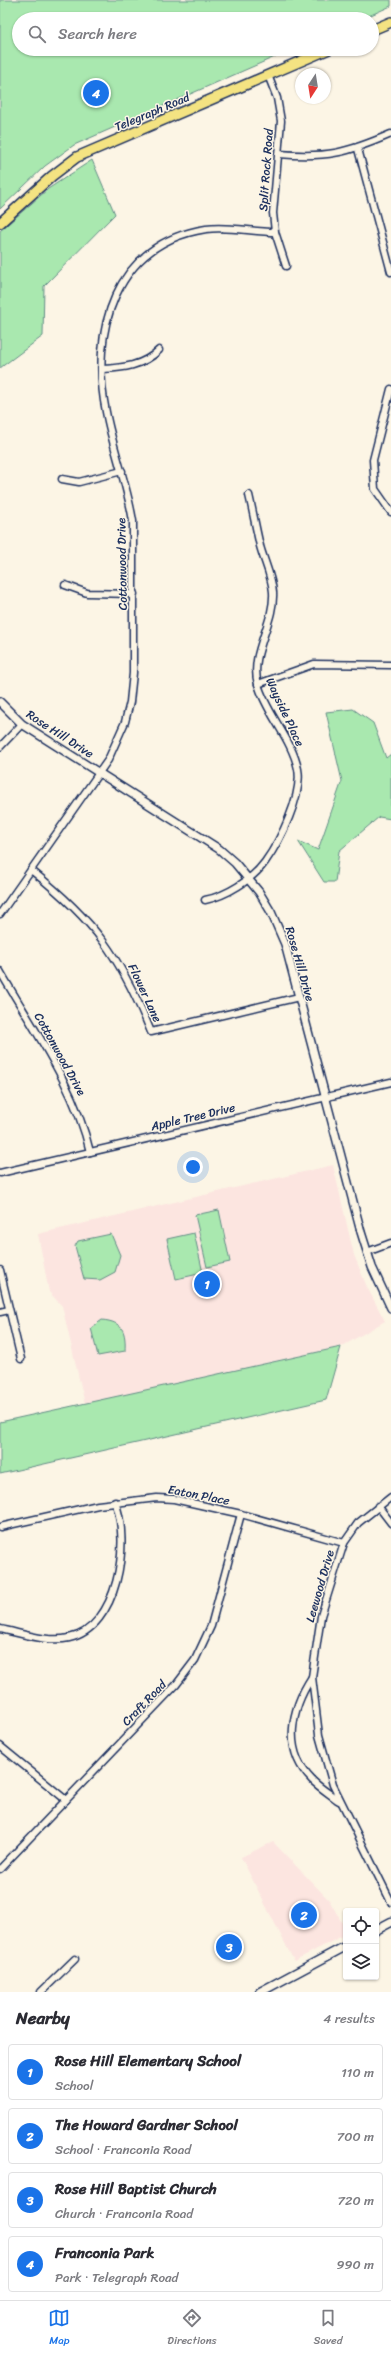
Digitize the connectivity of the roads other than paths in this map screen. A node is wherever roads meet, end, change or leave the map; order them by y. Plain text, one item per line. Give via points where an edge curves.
1 (391, 22) edge
2 (379, 27) edge
3 (313, 56) edge
4 (268, 75) junction
5 (391, 134) edge
6 (358, 149) junction
7 (279, 154) junction
8 (0, 223) edge
9 (275, 232) junction
10 (286, 266) dead end
11 (391, 272) edge
12 (159, 350) dead end
13 (102, 369) junction
14 (391, 389) edge
15 (122, 471) junction
16 (62, 479) dead end
17 (249, 495) dead end
18 (391, 512) edge
19 (66, 585) dead end
20 (134, 594) junction
21 (391, 665) edge
22 (258, 684) junction
23 (0, 702) edge
24 (22, 724) junction
25 (0, 747) edge
26 (99, 773) junction
27 (31, 870) junction
28 (247, 878) junction
29 (205, 900) dead end
30 (0, 914) edge
31 (0, 971) edge
32 (299, 998) junction
33 (391, 1082) edge
34 (326, 1097) junction
35 (90, 1152) junction
36 (0, 1173) edge
37 (391, 1243) edge
38 (367, 1252) junction
39 (0, 1270) edge
40 (391, 1308) edge
41 (9, 1310) junction
42 (0, 1312) edge
43 (21, 1359) dead end
44 (391, 1497) edge
45 (115, 1502) junction
46 (378, 1506) junction
47 (241, 1514) junction
48 (391, 1523) edge
49 (0, 1527) edge
50 (344, 1543) junction
51 (0, 1629) edge
52 (312, 1677) junction
53 (0, 1746) edge
54 (66, 1800) junction
55 (340, 1802) junction
56 (0, 1869) edge
57 (391, 1902) edge
58 (391, 1922) edge
59 (379, 1928) edge
60 (343, 1948) edge
61 (75, 1959) dead end
62 (41, 1992) edge
63 (260, 1992) edge

1 - 2 main road
3 - 4 main road, Telegraph Road
4 - 7 street, Split Rock Road via 280,112
4 - 8 main road, Telegraph Road via 77,157
5 - 6 street
6 - 7 street via 322,156
6 - 11 street
7 - 9 street, Split Rock Road via 273,205
9 - 10 street, Split Rock Road
9 - 13 street, Cottonwood Drive via 204,229 175,237 150,252 128,274 111,302 103,335
12 - 13 street via 150,359 141,363
13 - 15 street, Cottonwood Drive via 106,412
14 - 18 street via 373,460 375,489
15 - 16 street via 79,482
15 - 20 street, Cottonwood Drive via 133,521
17 - 22 street, Wayside Place via 273,592 256,667
19 - 20 street via 87,593
20 - 26 street, Cottonwood Drive via 130,702 118,740
21 - 22 street via 314,664
22 - 28 street, Wayside Place via 293,756 298,769 299,785 294,804 265,862
23 - 24 street, Rose Hill Drive
24 - 25 street
24 - 26 street, Rose Hill Drive
26 - 27 street, Cottonwood Drive
26 - 28 street, Rose Hill Drive via 208,841 230,859
27 - 30 street, Cottonwood Drive
27 - 32 street, Flower Lane via 75,906 105,942 135,992 150,1032
28 - 29 street, Wayside Place via 225,894
28 - 32 street, Rose Hill Drive via 264,899 280,931
31 - 35 street, Cottonwood Drive via 71,1094
32 - 34 street, Rose Hill Drive
33 - 34 street, Apple Tree Drive
34 - 35 street, Apple Tree Drive
34 - 38 street, Rose Hill Drive
35 - 36 street, Apple Tree Drive
37 - 38 street
38 - 40 street, Rose Hill Drive
39 - 41 street
41 - 42 street
41 - 43 street
44 - 46 street, Leewood Drive
45 - 47 street, Eaton Place via 174,1499
45 - 49 street, Eaton Place
45 - 51 street via 122,1532 120,1560 108,1607 96,1624 76,1637 58,1640
46 - 48 street
46 - 50 street, Leewood Drive via 358,1523
47 - 50 street, Eaton Place
47 - 54 street, Craft Road via 210,1626 195,1660 176,1686
50 - 52 street, Leewood Drive via 321,1616
52 - 55 street, Leewood Drive via 320,1740
52 - 55 street, Leewood Drive via 296,1706 292,1727 294,1745 308,1776
53 - 54 street
54 - 56 street, Craft Road
55 - 57 street, Leewood Drive
58 - 59 main road
60 - 63 main road
61 - 62 street

